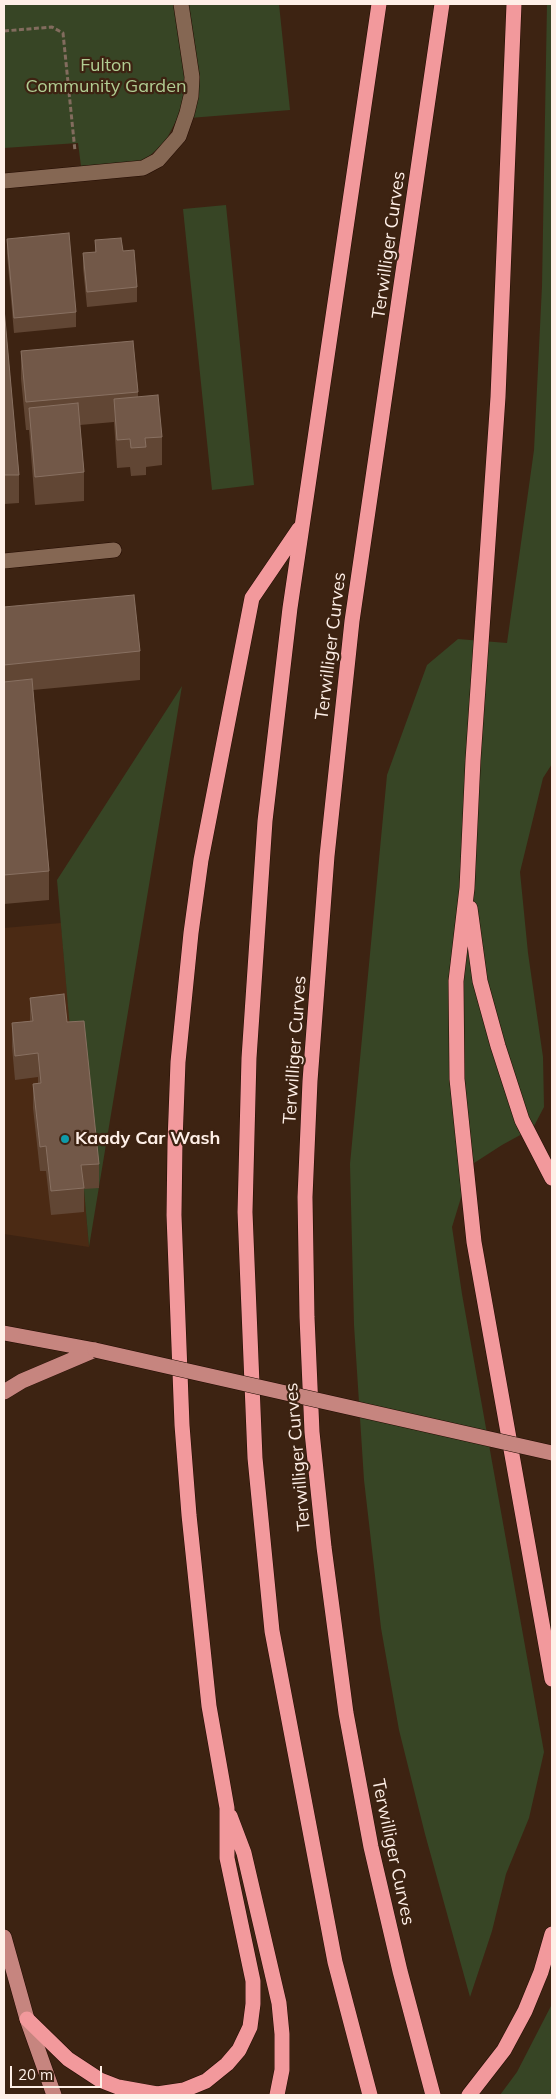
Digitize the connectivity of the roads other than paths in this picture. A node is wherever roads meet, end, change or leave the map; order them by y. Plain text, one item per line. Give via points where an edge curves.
1 (181, 4) edge
2 (379, 4) edge
3 (442, 4) edge
4 (514, 4) edge
5 (4, 181) edge
6 (301, 526) junction
7 (114, 550) dead end
8 (4, 561) edge
9 (468, 888) junction
10 (552, 1178) edge
11 (4, 1334) edge
12 (95, 1350) junction
13 (4, 1392) edge
14 (552, 1453) edge
15 (552, 1680) edge
16 (226, 1808) junction
17 (552, 1934) edge
18 (4, 1937) edge
19 (27, 2018) junction
20 (54, 2095) edge
21 (277, 2095) edge
22 (370, 2095) edge
23 (434, 2095) edge
24 (469, 2095) edge

1 - 5 street via 192,77 187,113 179,136 158,160 143,168
2 - 6 highway
3 - 23 highway, Terwilliger Curves via 352,621 327,856 310,1081 305,1198 312,1432 346,1713 371,1847
4 - 9 highway via 499,387 473,760
6 - 16 highway via 252,598 201,860 178,1062 174,1215 182,1425 200,1630
6 - 22 highway via 265,821 249,1058 246,1193 255,1458 272,1631 334,1962
7 - 8 street
9 - 10 highway via 480,981 498,1046 522,1120
9 - 15 highway via 456,981 457,1079 474,1242
11 - 12 main road
12 - 13 main road
12 - 14 main road, bridge
16 - 19 highway via 227,1858 252,1981 253,2004 250,2027 239,2050 227,2064 206,2081 184,2090 156,2094 118,2087 100,2080 68,2059
16 - 21 highway via 244,1853 279,2003 282,2070
17 - 24 highway via 542,1972 525,2011 504,2050
18 - 19 main road
19 - 20 main road

